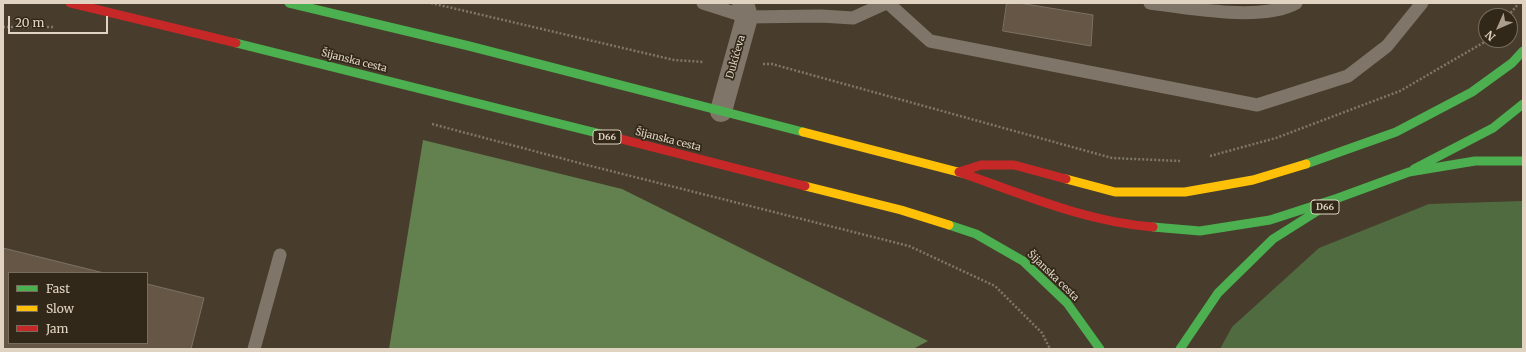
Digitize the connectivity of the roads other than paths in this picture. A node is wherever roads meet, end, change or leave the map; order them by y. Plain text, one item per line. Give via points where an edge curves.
1 (70, 3) edge
2 (289, 3) edge
3 (704, 3) edge
4 (887, 3) edge
5 (1150, 3) edge
6 (1296, 3) edge
7 (1422, 3) edge
8 (745, 10) edge
9 (1523, 51) edge
10 (1523, 104) edge
11 (722, 111) junction
12 (1523, 161) edge
13 (959, 172) junction
14 (1409, 172) junction
15 (1338, 198) junction
16 (280, 255) dead end
17 (254, 349) edge
18 (1100, 349) edge
19 (1180, 349) edge

1 - 18 main road, Šijanska cesta / D66 via 901,210 976,234 1023,261 1067,303
2 - 11 main road, D66
3 - 8 lane
4 - 7 lane via 930,41 1257,105 1348,76 1387,46
4 - 8 lane via 853,18
5 - 6 lane via 1225,12 1288,8
8 - 11 street, Dukićeva
9 - 13 main road via 1512,63 1472,92 1396,132 1319,160 1252,180 1185,192 1115,192 1014,165 981,165
10 - 14 main road via 1493,128
11 - 13 main road, D66
12 - 14 main road, D66 via 1475,161
13 - 15 main road, D66 via 1071,211 1127,225 1200,231 1270,220
14 - 15 main road, D66
15 - 19 main road, D66 via 1273,239 1218,293
16 - 17 lane

